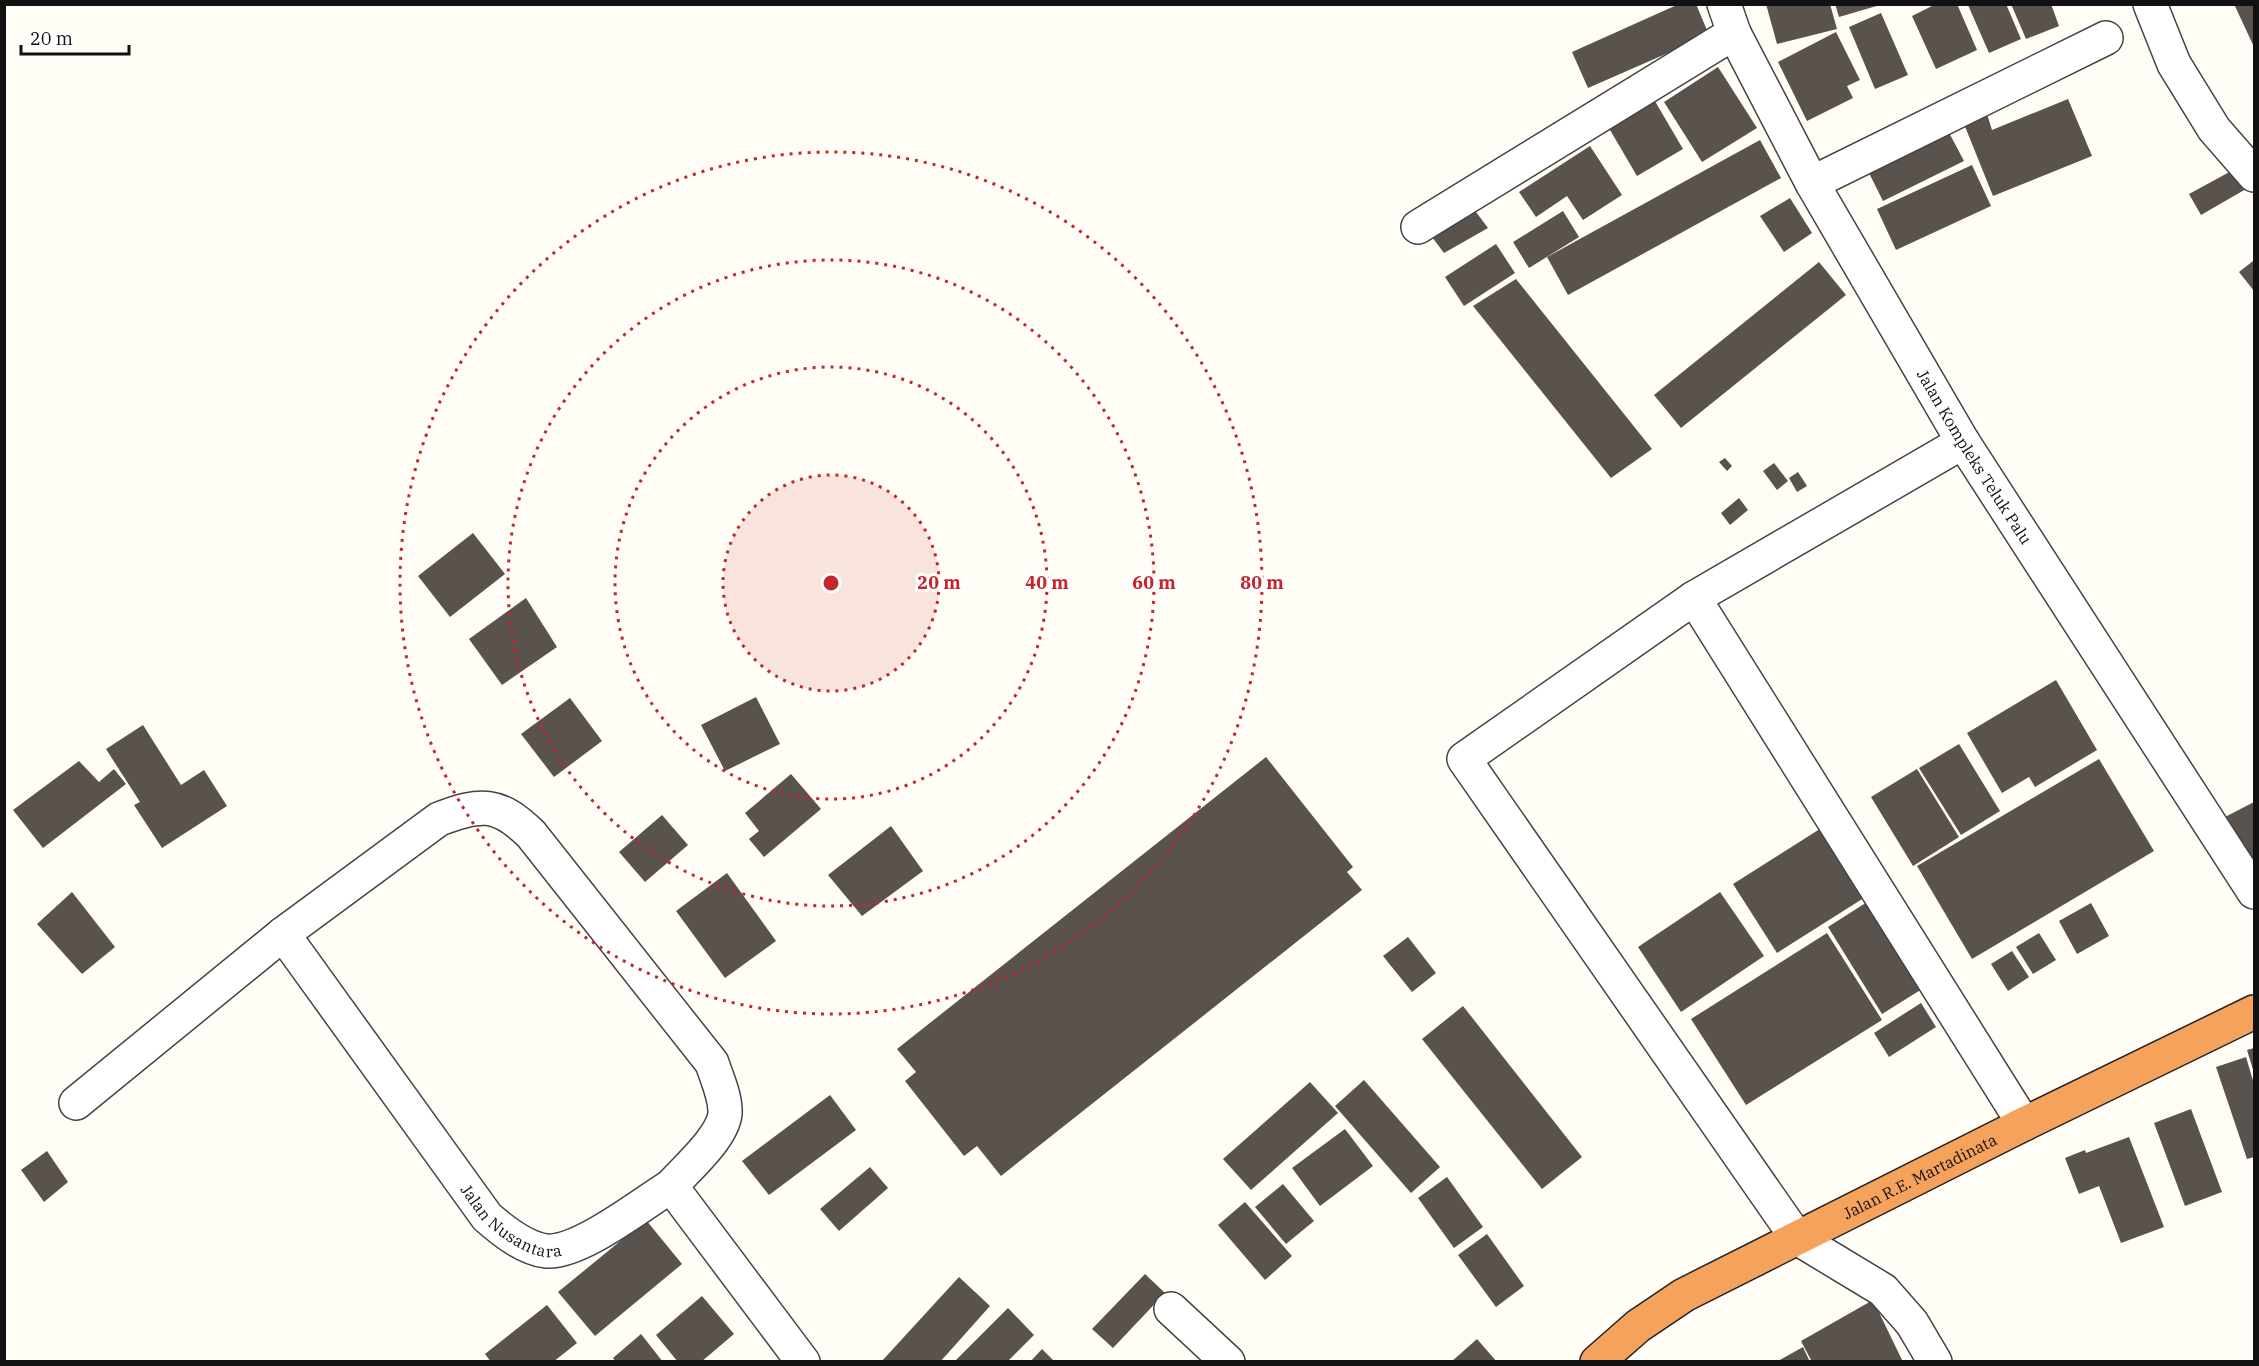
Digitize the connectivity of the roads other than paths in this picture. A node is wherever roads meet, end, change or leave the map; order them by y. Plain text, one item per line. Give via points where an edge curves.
1 (2150, 4) edge
2 (1729, 19) edge
3 (2106, 38) dead end
4 (2254, 175) edge
5 (1812, 183) junction
6 (1418, 226) dead end
7 (1963, 442) junction
8 (1694, 598) junction
9 (2254, 892) edge
10 (283, 934) junction
11 (2254, 1012) edge
12 (76, 1103) dead end
13 (2024, 1124) junction
14 (671, 1186) junction
15 (1797, 1238) junction
16 (1171, 1309) dead end
17 (803, 1362) edge
18 (1228, 1362) edge
19 (1597, 1362) edge
20 (1935, 1362) edge

1 - 4 street via 2174,64 2214,129
2 - 5 street, Jalan Kompleks Teluk Palu
2 - 6 street
3 - 5 street
5 - 7 street, Jalan Kompleks Teluk Palu
7 - 8 street
7 - 9 street, Jalan Kompleks Teluk Palu
8 - 13 street
8 - 15 street via 1464,759
10 - 12 street, Jalan Nusantara
10 - 14 street, Jalan Nusantara via 487,1217 502,1230 545,1251 562,1250 583,1242
10 - 14 street, Jalan Nusantara via 439,819 469,807 496,810 515,819 531,834 712,1063 722,1092 724,1115 716,1136
11 - 13 highway, Jalan R.E. Martadinata
13 - 15 highway, Jalan R.E. Martadinata
14 - 17 street
15 - 19 highway, Jalan R.E. Martadinata via 1684,1295 1638,1326
15 - 20 street via 1883,1290 1911,1323
16 - 18 street

